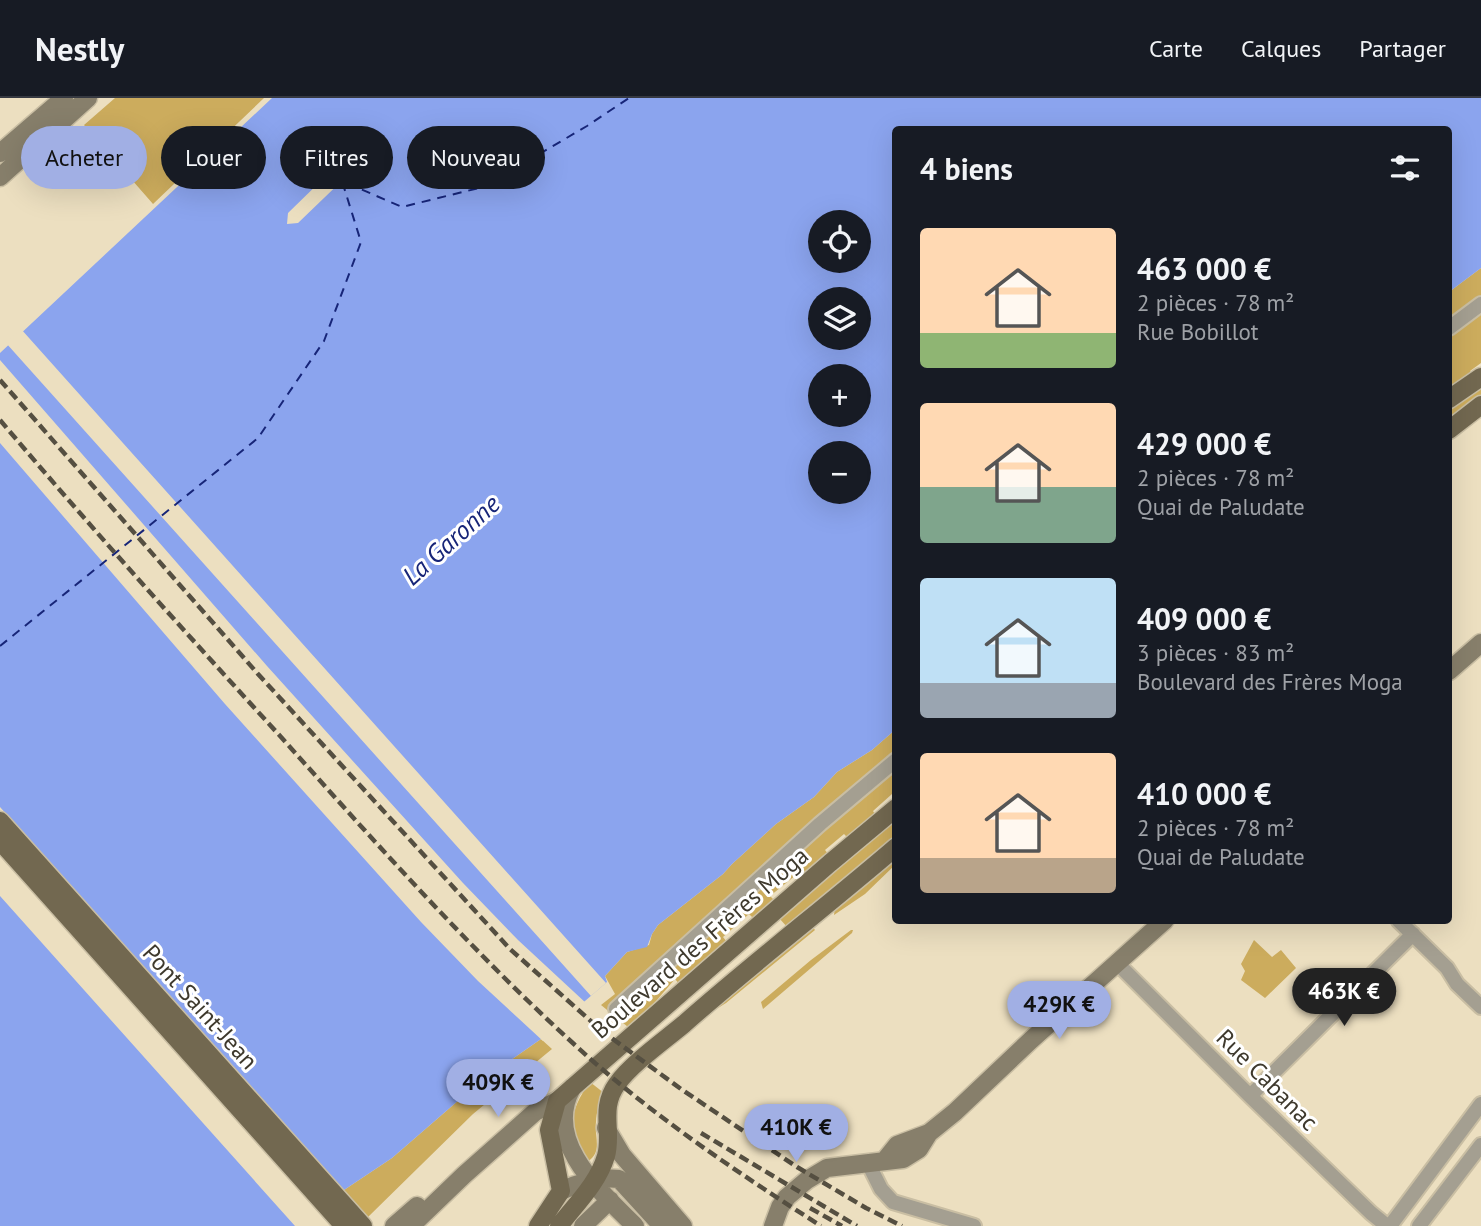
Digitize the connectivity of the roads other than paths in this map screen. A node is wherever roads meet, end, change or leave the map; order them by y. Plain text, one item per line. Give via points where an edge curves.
1 (64, 98) edge
2 (88, 98) edge
3 (0, 153) edge
4 (0, 177) edge
5 (1481, 304) edge
6 (1452, 326) edge
7 (1481, 377) edge
8 (1452, 396) edge
9 (1481, 405) edge
10 (1452, 428) edge
11 (1481, 643) edge
12 (1452, 668) edge
13 (892, 763) edge
14 (892, 811) edge
15 (0, 821) edge
16 (0, 841) edge
17 (892, 849) edge
18 (1161, 924) edge
19 (1402, 924) edge
20 (1413, 934) junction
21 (1117, 963) junction
22 (1481, 1007) edge
23 (616, 1009) dead end
24 (573, 1086) junction
25 (1250, 1096) junction
26 (557, 1101) junction
27 (1481, 1104) edge
28 (607, 1128) junction
29 (1481, 1145) edge
30 (877, 1162) junction
31 (464, 1175) junction
32 (593, 1180) junction
33 (561, 1191) junction
34 (610, 1200) junction
35 (344, 1226) edge
36 (363, 1226) edge
37 (394, 1226) edge
38 (411, 1226) edge
39 (538, 1226) edge
40 (559, 1226) edge
41 (583, 1226) edge
42 (635, 1226) edge
43 (662, 1226) edge
44 (683, 1226) edge
45 (773, 1226) edge
46 (974, 1226) edge
47 (1389, 1226) edge
48 (1419, 1226) edge

1 - 3 main road
2 - 4 main road
5 - 6 street
7 - 8 main road
9 - 10 main road
11 - 12 main road
13 - 23 street
14 - 24 main road, Boulevard des Frères Moga
15 - 36 main road, Pont Saint-Jean
16 - 35 main road, Pont Saint-Jean
17 - 28 main road, Boulevard des Frères Moga via 621,1078 611,1094
18 - 21 main road
19 - 20 street
20 - 22 street
20 - 25 street
21 - 25 street, Rue Cabanac
21 - 30 main road via 929,1133 897,1145
24 - 26 main road, Boulevard des Frères Moga
24 - 32 main road via 566,1102 565,1136
25 - 47 street, Rue Cabanac
26 - 31 main road, Boulevard des Frères Moga via 535,1112
26 - 33 main road via 549,1130
27 - 47 street
28 - 32 main road, Boulevard des Frères Moga via 607,1153
28 - 44 main road via 622,1155
29 - 48 street
30 - 45 main road via 827,1168 807,1180 787,1197
30 - 46 street via 881,1189 893,1202
31 - 37 main road
31 - 38 main road, Boulevard des Frères Moga
32 - 33 main road
32 - 34 main road
32 - 40 main road, Boulevard des Frères Moga
32 - 43 main road via 619,1180
33 - 39 main road
34 - 41 main road
34 - 42 main road

